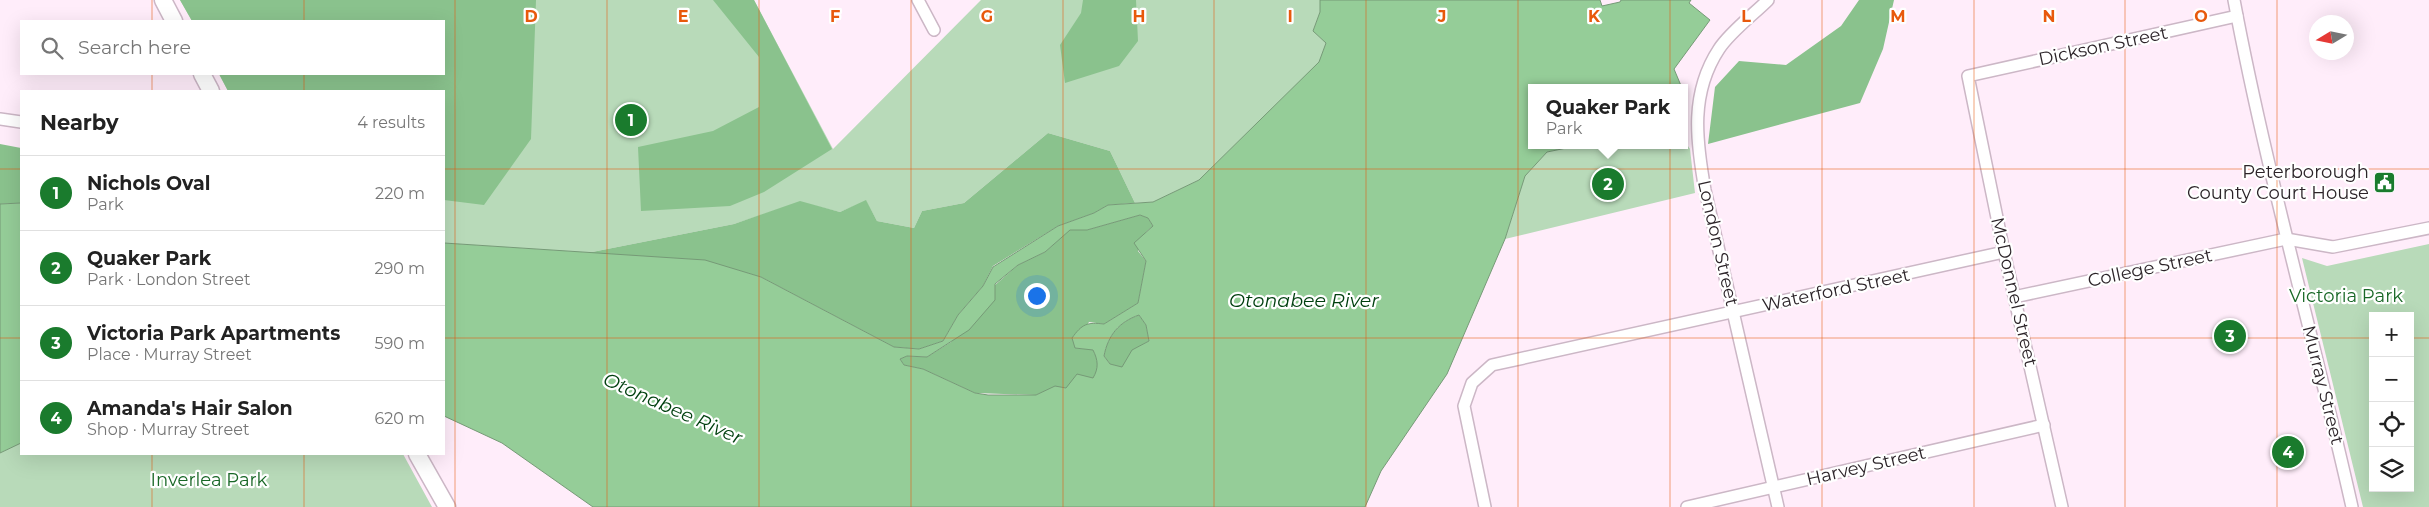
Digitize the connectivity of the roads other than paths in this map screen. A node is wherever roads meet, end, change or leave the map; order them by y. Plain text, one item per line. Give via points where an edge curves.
1 (163, 0) edge
2 (918, 0) edge
3 (1768, 0) edge
4 (2234, 0) edge
5 (2237, 16) junction
6 (173, 20) edge
7 (934, 30) dead end
8 (203, 75) edge
9 (1968, 76) joint
10 (210, 90) edge
11 (0, 119) edge
12 (20, 122) edge
13 (2429, 228) edge
14 (2286, 239) junction
15 (2004, 252) junction
16 (2014, 297) junction
17 (1734, 312) junction
18 (2044, 425) junction
19 (418, 455) edge
20 (1774, 487) junction
21 (447, 507) edge
22 (1485, 507) edge
23 (1687, 507) edge
24 (1778, 507) edge
25 (2062, 507) edge
26 (2352, 507) edge

1 - 6 main road
2 - 7 street
3 - 17 street, London Street via 1720,48 1702,82 1699,108 1698,148 1705,190
4 - 5 street, Murray Street
5 - 9 street, Dickson Street
5 - 14 street, Murray Street
8 - 10 main road
9 - 15 street, McDonnel Street
11 - 12 street
13 - 14 street via 2333,246
14 - 16 street, College Street
14 - 26 street, Murray Street
15 - 16 street, McDonnel Street
15 - 17 street, Waterford Street
16 - 18 street, McDonnel Street
17 - 20 street, London Street
17 - 22 street, Waterford Street via 1492,364 1472,383 1464,406
18 - 20 street, Harvey Street
18 - 25 street, McDonnel Street
19 - 21 main road
20 - 23 street, Harvey Street
20 - 24 street, London Street

